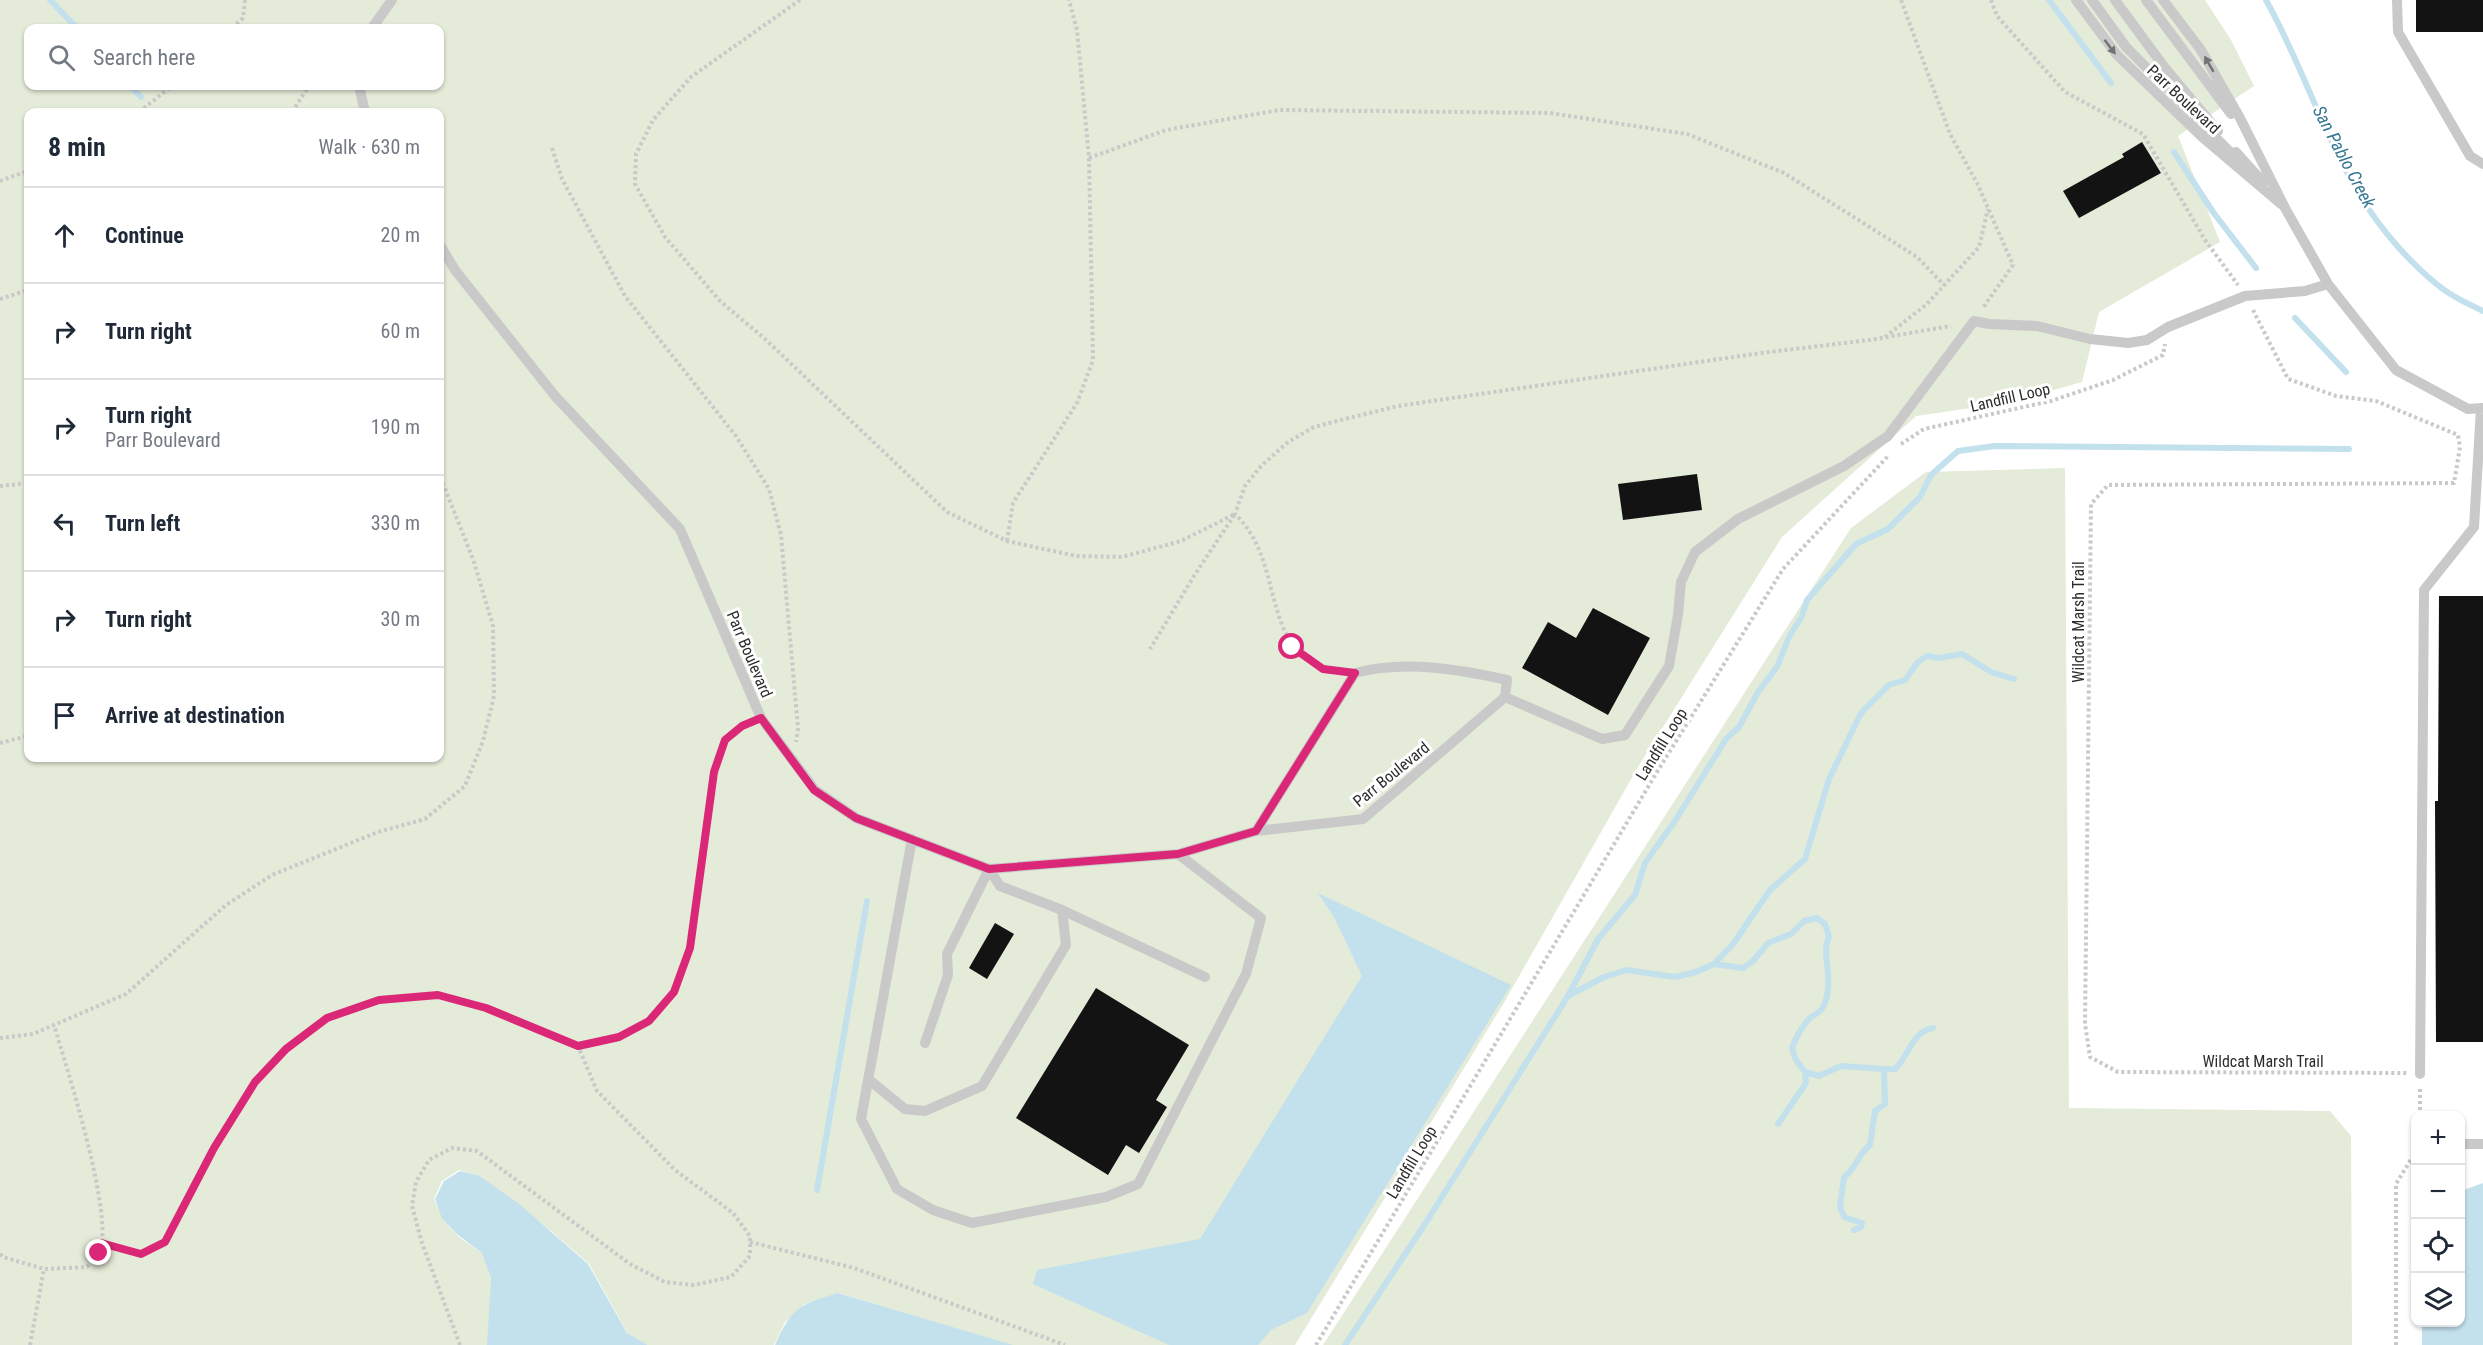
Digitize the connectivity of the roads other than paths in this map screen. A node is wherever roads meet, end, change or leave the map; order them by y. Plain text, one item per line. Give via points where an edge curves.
1 (392, 0) edge
2 (2076, 0) edge
3 (2092, 0) edge
4 (2115, 0) edge
5 (2146, 0) edge
6 (2163, 0) edge
7 (2397, 0) edge
8 (375, 24) edge
9 (360, 90) edge
10 (364, 108) edge
11 (2483, 164) edge
12 (2285, 208) junction
13 (444, 252) edge
14 (2328, 285) junction
15 (2482, 408) edge
16 (2479, 531) edge
17 (1505, 697) junction
18 (1256, 831) junction
19 (912, 839) junction
20 (1178, 854) junction
21 (989, 869) junction
22 (1062, 910) junction
23 (1205, 977) dead end
24 (925, 1043) dead end
25 (2420, 1074) road end
26 (868, 1079) junction
27 (2465, 1144) edge
28 (2483, 1144) edge

1 - 8 lane
2 -> 12 lane, Parr Boulevard via 2117,56 2202,137
3 - 12 lane via 2126,47
4 - 12 lane via 2165,68
5 - 12 lane via 2230,112
12 -> 6 lane, Parr Boulevard via 2206,60
7 - 11 lane via 2398,32 2470,156
9 - 10 lane
12 - 14 lane, Parr Boulevard
13 - 19 lane, Parr Boulevard via 555,396 680,528 761,718 814,790 856,818
14 - 15 lane, Parr Boulevard via 2396,370 2468,409
14 - 17 lane via 2245,296 2168,327 2147,340 2128,343 2090,339 2037,326 1974,321 1888,436 1844,466 1738,519 1695,552 1681,582 1669,666 1624,735 1602,739
15 - 16 lane
16 - 25 lane via 2424,590
17 - 18 lane, Parr Boulevard via 1363,819
17 - 18 lane via 1507,680 1453,668 1377,667 1355,673
18 - 20 lane, Parr Boulevard
19 - 21 lane, Parr Boulevard
19 - 26 lane
20 - 21 lane, Parr Boulevard
20 - 26 lane via 1261,918 1246,974 1138,1184 1107,1197 972,1223 933,1210 897,1189 861,1119
21 - 22 lane via 1000,886
21 - 24 lane via 947,954 948,975
22 - 23 lane
22 - 26 lane via 1066,945 982,1086 926,1111 905,1109
27 - 28 lane

